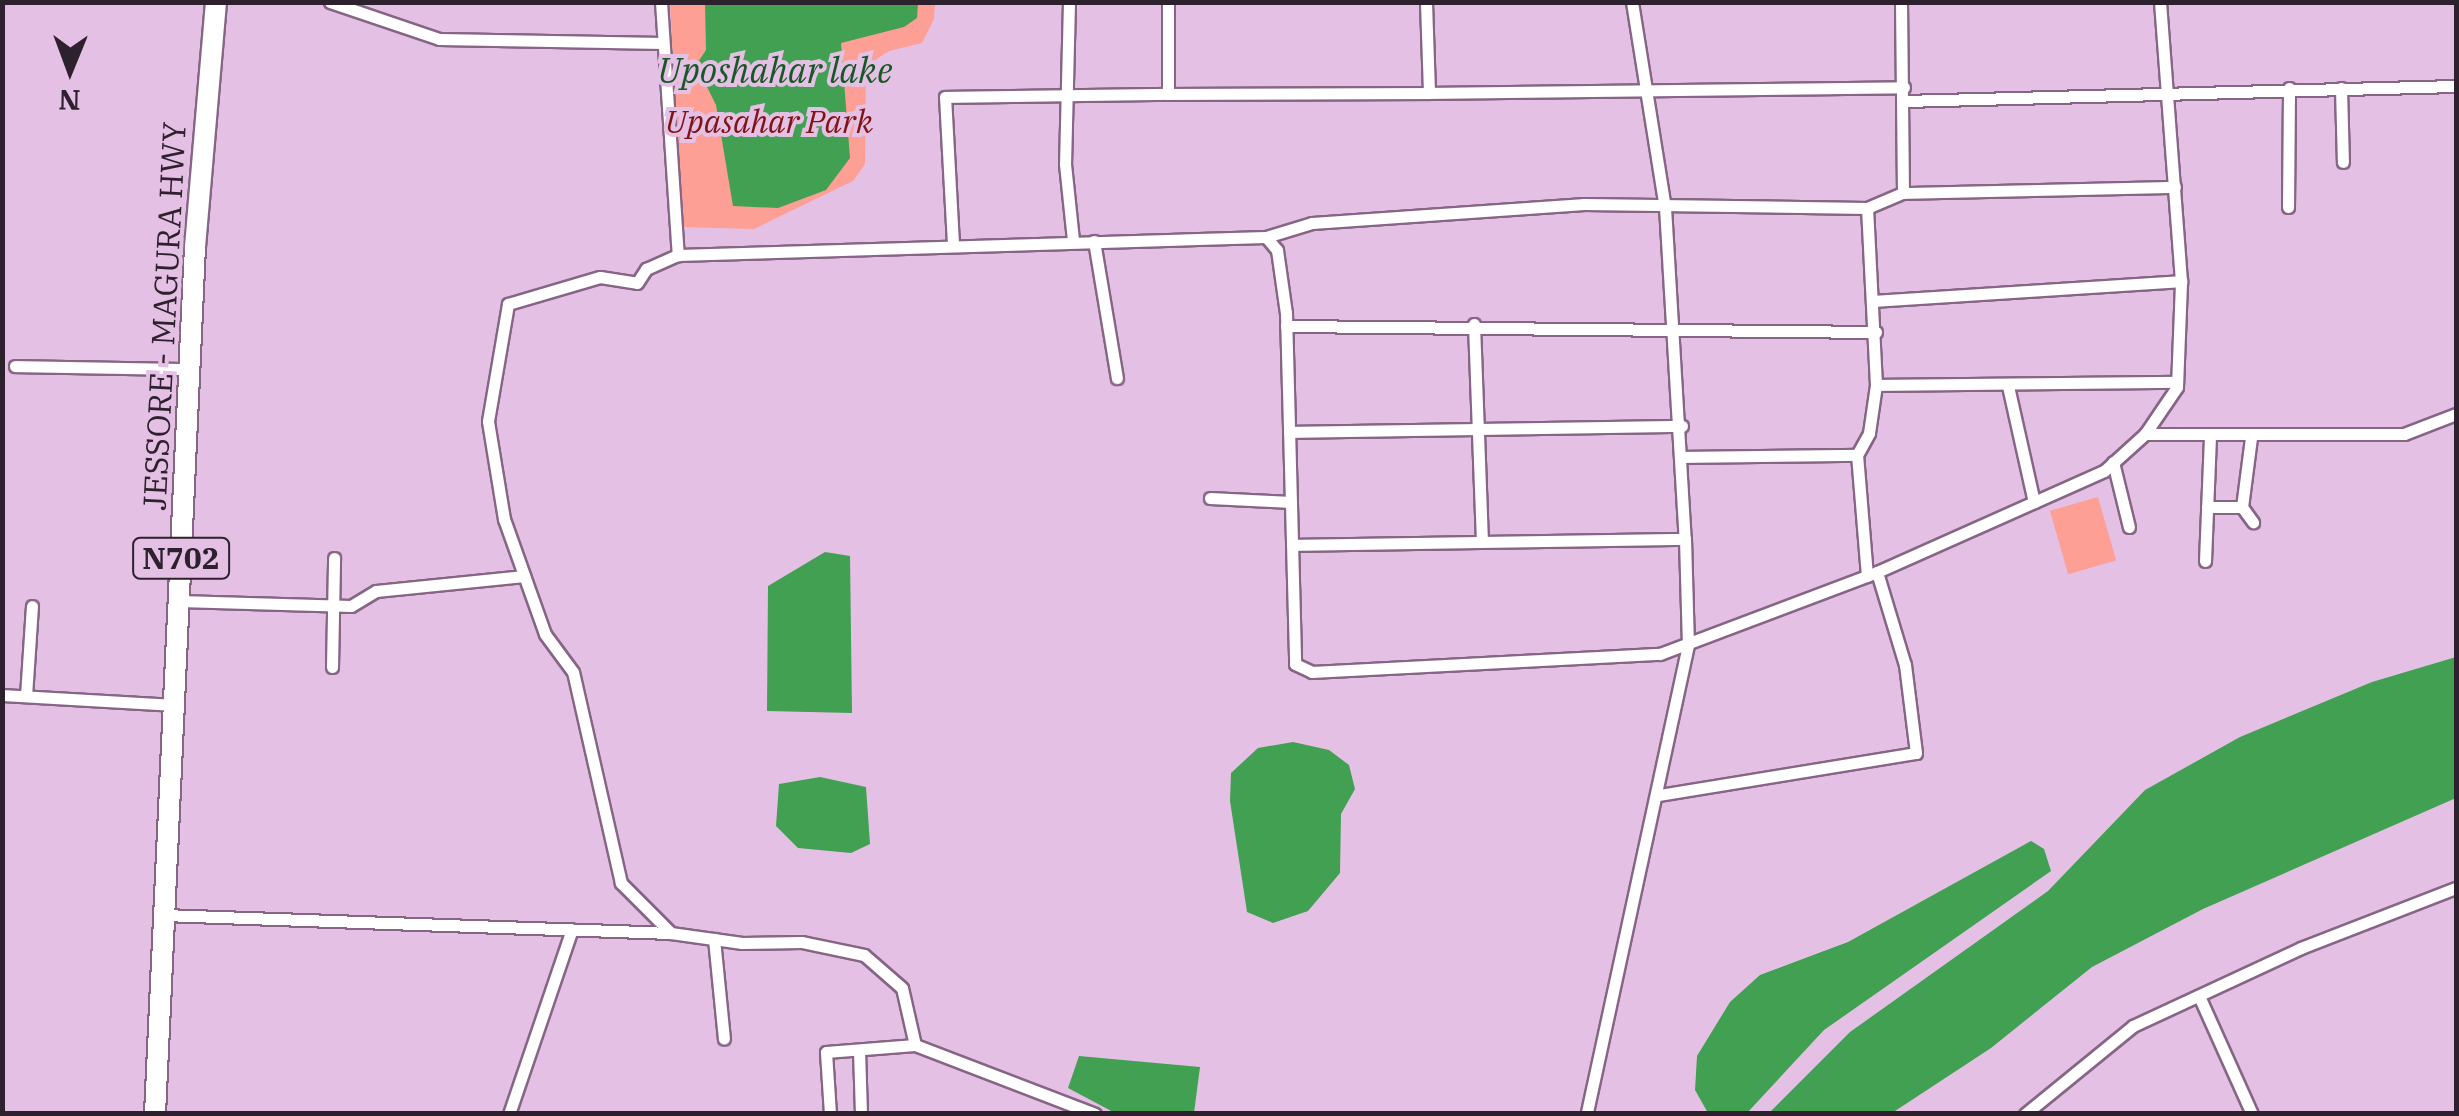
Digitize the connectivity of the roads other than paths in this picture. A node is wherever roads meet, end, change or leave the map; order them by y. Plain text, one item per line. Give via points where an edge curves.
1 (216, 2) edge
2 (330, 2) edge
3 (661, 2) edge
4 (1069, 2) edge
5 (1168, 2) edge
6 (1426, 2) edge
7 (1632, 2) edge
8 (1901, 2) edge
9 (2160, 2) edge
10 (663, 42) junction
11 (1647, 85) junction
12 (2456, 86) edge
13 (1904, 87) junction
14 (2289, 88) junction
15 (2341, 88) junction
16 (2169, 90) junction
17 (1429, 92) junction
18 (1168, 94) junction
19 (1069, 96) junction
20 (1904, 101) junction
21 (2343, 162) dead end
22 (2175, 186) junction
23 (1903, 192) junction
24 (1664, 207) junction
25 (2288, 207) dead end
26 (1867, 208) junction
27 (1266, 237) junction
28 (1073, 240) junction
29 (1094, 241) junction
30 (953, 244) junction
31 (678, 255) junction
32 (2181, 281) junction
33 (1874, 301) junction
34 (1474, 324) junction
35 (1286, 326) junction
36 (1676, 331) junction
37 (1876, 332) junction
38 (15, 366) dead end
39 (190, 369) junction
40 (1117, 378) dead end
41 (2178, 382) junction
42 (1876, 385) junction
43 (2008, 386) junction
44 (2456, 414) edge
45 (1682, 426) junction
46 (1478, 430) junction
47 (1289, 432) junction
48 (2145, 434) junction
49 (2210, 437) junction
50 (2251, 438) junction
51 (1858, 454) junction
52 (1683, 456) junction
53 (2114, 462) junction
54 (1210, 498) dead end
55 (1291, 502) junction
56 (2034, 502) junction
57 (2207, 507) junction
58 (2242, 507) junction
59 (2253, 522) dead end
60 (2129, 527) dead end
61 (1685, 539) junction
62 (1482, 540) junction
63 (1292, 545) junction
64 (334, 558) dead end
65 (2205, 561) dead end
66 (1872, 574) junction
67 (524, 576) junction
68 (179, 601) junction
69 (32, 606) dead end
70 (335, 606) junction
71 (1688, 645) junction
72 (332, 667) dead end
73 (2, 696) edge
74 (26, 696) junction
75 (174, 705) junction
76 (1660, 795) junction
77 (2456, 888) edge
78 (163, 915) junction
79 (572, 929) junction
80 (670, 933) junction
81 (714, 939) junction
82 (2199, 996) junction
83 (724, 1038) dead end
84 (915, 1045) junction
85 (859, 1050) junction
86 (155, 1114) edge
87 (509, 1114) edge
88 (830, 1114) edge
89 (861, 1114) edge
90 (1095, 1114) edge
91 (1587, 1114) edge
92 (2024, 1114) edge
93 (2252, 1114) edge

1 - 39 highway, JESSORE - MAGURA HWY / N702
2 - 10 street via 439,40
3 - 10 street
4 - 19 street
5 - 18 street
6 - 17 street
7 - 11 street
8 - 13 street
9 - 16 street
10 - 31 street
11 - 13 street
11 - 17 street
11 - 24 street
12 - 15 street
13 - 20 street
14 - 15 street
14 - 16 street
14 - 25 street
15 - 21 street
16 - 20 street
16 - 22 street
17 - 18 street
18 - 19 street
19 - 28 street
19 - 30 street via 945,98
20 - 23 street
22 - 23 street
22 - 32 street
23 - 26 street
24 - 26 street
24 - 27 street via 1584,204 1348,221
24 - 36 street
26 - 33 street
27 - 29 street
27 - 35 street via 1277,250
28 - 29 street
28 - 30 street
29 - 40 street
30 - 31 street
31 - 67 street via 646,269 637,283 600,278 508,304 488,421 504,520
32 - 33 street
32 - 41 street
33 - 37 street
34 - 35 street
34 - 36 street
34 - 46 street
35 - 47 street
36 - 37 street
36 - 45 street
37 - 42 street
38 - 39 street
39 - 68 highway, JESSORE - MAGURA HWY / N702
41 - 43 street
41 - 48 street
42 - 43 street
42 - 51 street via 1869,433
43 - 56 street
44 - 50 street via 2404,434
45 - 46 street
45 - 52 street
46 - 47 street
46 - 62 street
47 - 55 street
48 - 49 street
48 - 53 street
49 - 50 street
49 - 57 street
50 - 58 street
51 - 52 street
51 - 66 street
52 - 61 street
53 - 56 street
53 - 60 street
54 - 55 street
55 - 63 street
56 - 66 street
57 - 58 street
57 - 65 street
58 - 59 street
61 - 62 street
61 - 71 street
62 - 63 street
63 - 71 street via 1295,664 1312,672 1582,662
64 - 70 street
66 - 71 street
66 - 76 street via 1905,665 1916,753
67 - 70 street via 376,590 350,606
67 - 80 street via 545,634 573,672 621,883
68 - 70 street
68 - 75 highway, JESSORE - MAGURA HWY / N702
69 - 74 street
70 - 72 street
71 - 76 street
73 - 74 street
74 - 75 street
75 - 78 highway, JESSORE - MAGURA HWY / N702
76 - 91 street
77 - 82 street
78 - 79 street
78 - 86 highway, JESSORE - MAGURA HWY / N702
79 - 80 street
79 - 87 street
80 - 81 street
81 - 83 street
81 - 84 street via 802,942 864,955 902,988
82 - 92 street via 2133,1026
82 - 93 street
84 - 85 street
84 - 90 street
85 - 88 street via 826,1052
85 - 89 street

